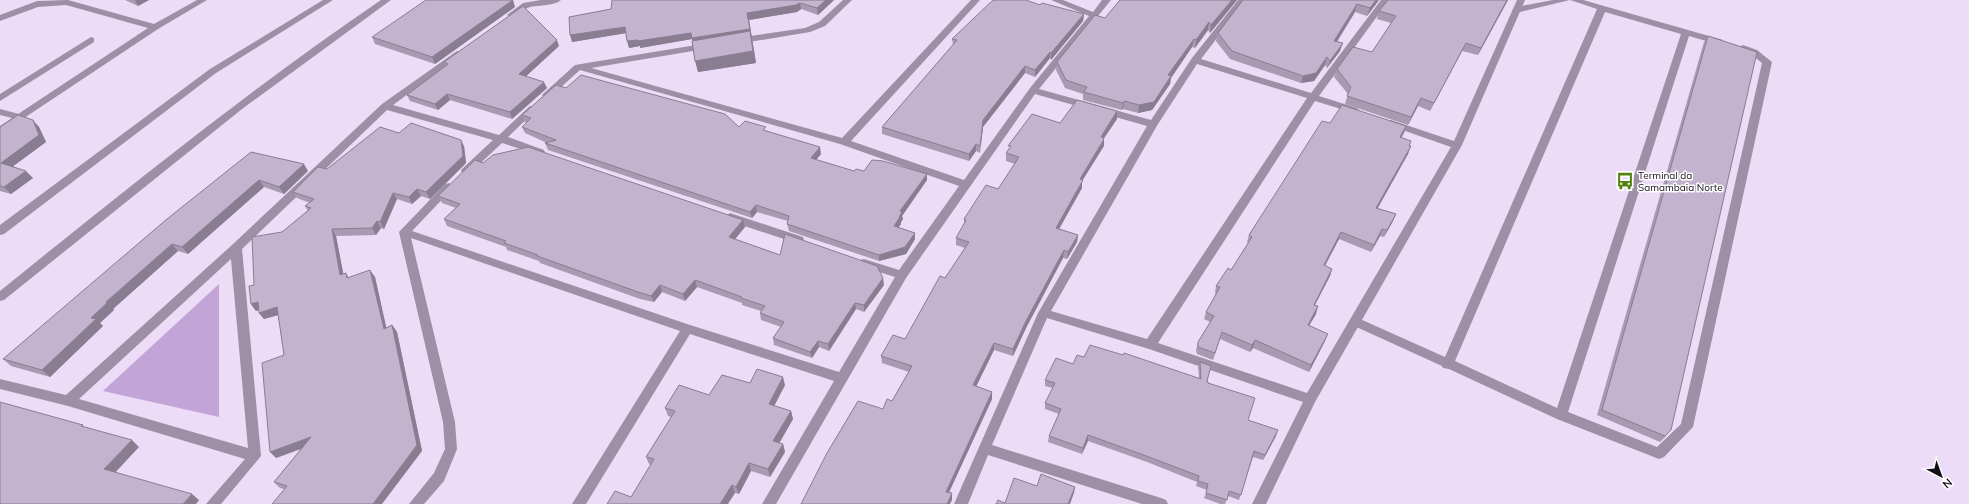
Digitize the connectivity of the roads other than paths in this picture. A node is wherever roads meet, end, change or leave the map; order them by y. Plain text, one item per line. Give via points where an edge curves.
1 (202, 0) edge
2 (328, 0) edge
3 (387, 0) edge
4 (557, 0) edge
5 (848, 0) edge
6 (976, 0) edge
7 (1055, 0) edge
8 (1107, 0) edge
9 (1242, 0) edge
10 (1386, 0) edge
11 (1566, 0) edge
12 (1574, 0) edge
13 (529, 2) edge
14 (1518, 5) edge
15 (1602, 9) junction
16 (1094, 15) junction
17 (0, 18) edge
18 (500, 23) edge
19 (155, 27) junction
20 (1686, 32) junction
21 (91, 40) dead end
22 (462, 51) edge
23 (1195, 60) junction
24 (578, 67) junction
25 (1033, 90) junction
26 (1313, 97) junction
27 (0, 98) edge
28 (386, 106) junction
29 (0, 112) edge
30 (1366, 114) edge
31 (20, 117) junction
32 (1381, 119) edge
33 (1152, 124) junction
34 (0, 131) edge
35 (499, 138) junction
36 (844, 142) junction
37 (1457, 145) junction
38 (552, 156) edge
39 (966, 184) junction
40 (717, 212) edge
41 (0, 231) edge
42 (404, 232) junction
43 (807, 243) edge
44 (236, 248) junction
45 (852, 258) edge
46 (902, 275) junction
47 (0, 297) edge
48 (1044, 313) junction
49 (1356, 322) junction
50 (687, 329) junction
51 (1150, 346) junction
52 (1447, 365) junction
53 (842, 378) junction
54 (0, 384) edge
55 (1310, 399) junction
56 (68, 401) junction
57 (1561, 415) junction
58 (984, 448) junction
59 (255, 456) junction
60 (213, 504) edge
61 (416, 504) edge
62 (578, 504) edge
63 (770, 504) edge
64 (961, 504) edge
65 (1161, 504) edge
66 (1259, 504) edge

1 - 19 street
2 - 41 street via 213,71
3 - 47 street via 263,88
4 - 13 street
5 - 24 street via 822,24 807,30
6 - 36 street
7 - 16 street
8 - 16 street
9 - 23 street
10 - 26 street
11 - 14 street
12 - 15 street
13 - 18 street
14 - 37 street
15 - 20 street
15 - 52 street
16 - 25 street
17 - 19 street via 36,4 66,2
19 - 31 street
20 - 57 street
20 - 57 street via 1754,52 1766,62 1687,427 1659,452
21 - 27 street
22 - 28 street
23 - 26 street
23 - 33 street
24 - 35 street
24 - 36 street
25 - 33 street
25 - 39 street
26 - 30 street
26 - 51 street
28 - 35 street
28 - 44 street
29 - 31 street
31 - 34 street
32 - 37 street
33 - 48 street
35 - 38 street
35 - 42 street
36 - 39 street
37 - 49 street
39 - 46 street
40 - 43 street
42 - 50 street
42 - 61 street via 449,422 451,449 439,476
44 - 56 street
44 - 59 street
45 - 46 street
46 - 53 street
48 - 51 street
48 - 58 street
49 - 52 street
49 - 55 street
50 - 53 street
50 - 62 street
51 - 55 street
52 - 57 street
53 - 63 street
54 - 56 street
55 - 66 street
56 - 59 street
58 - 64 street
58 - 65 street
59 - 60 street

